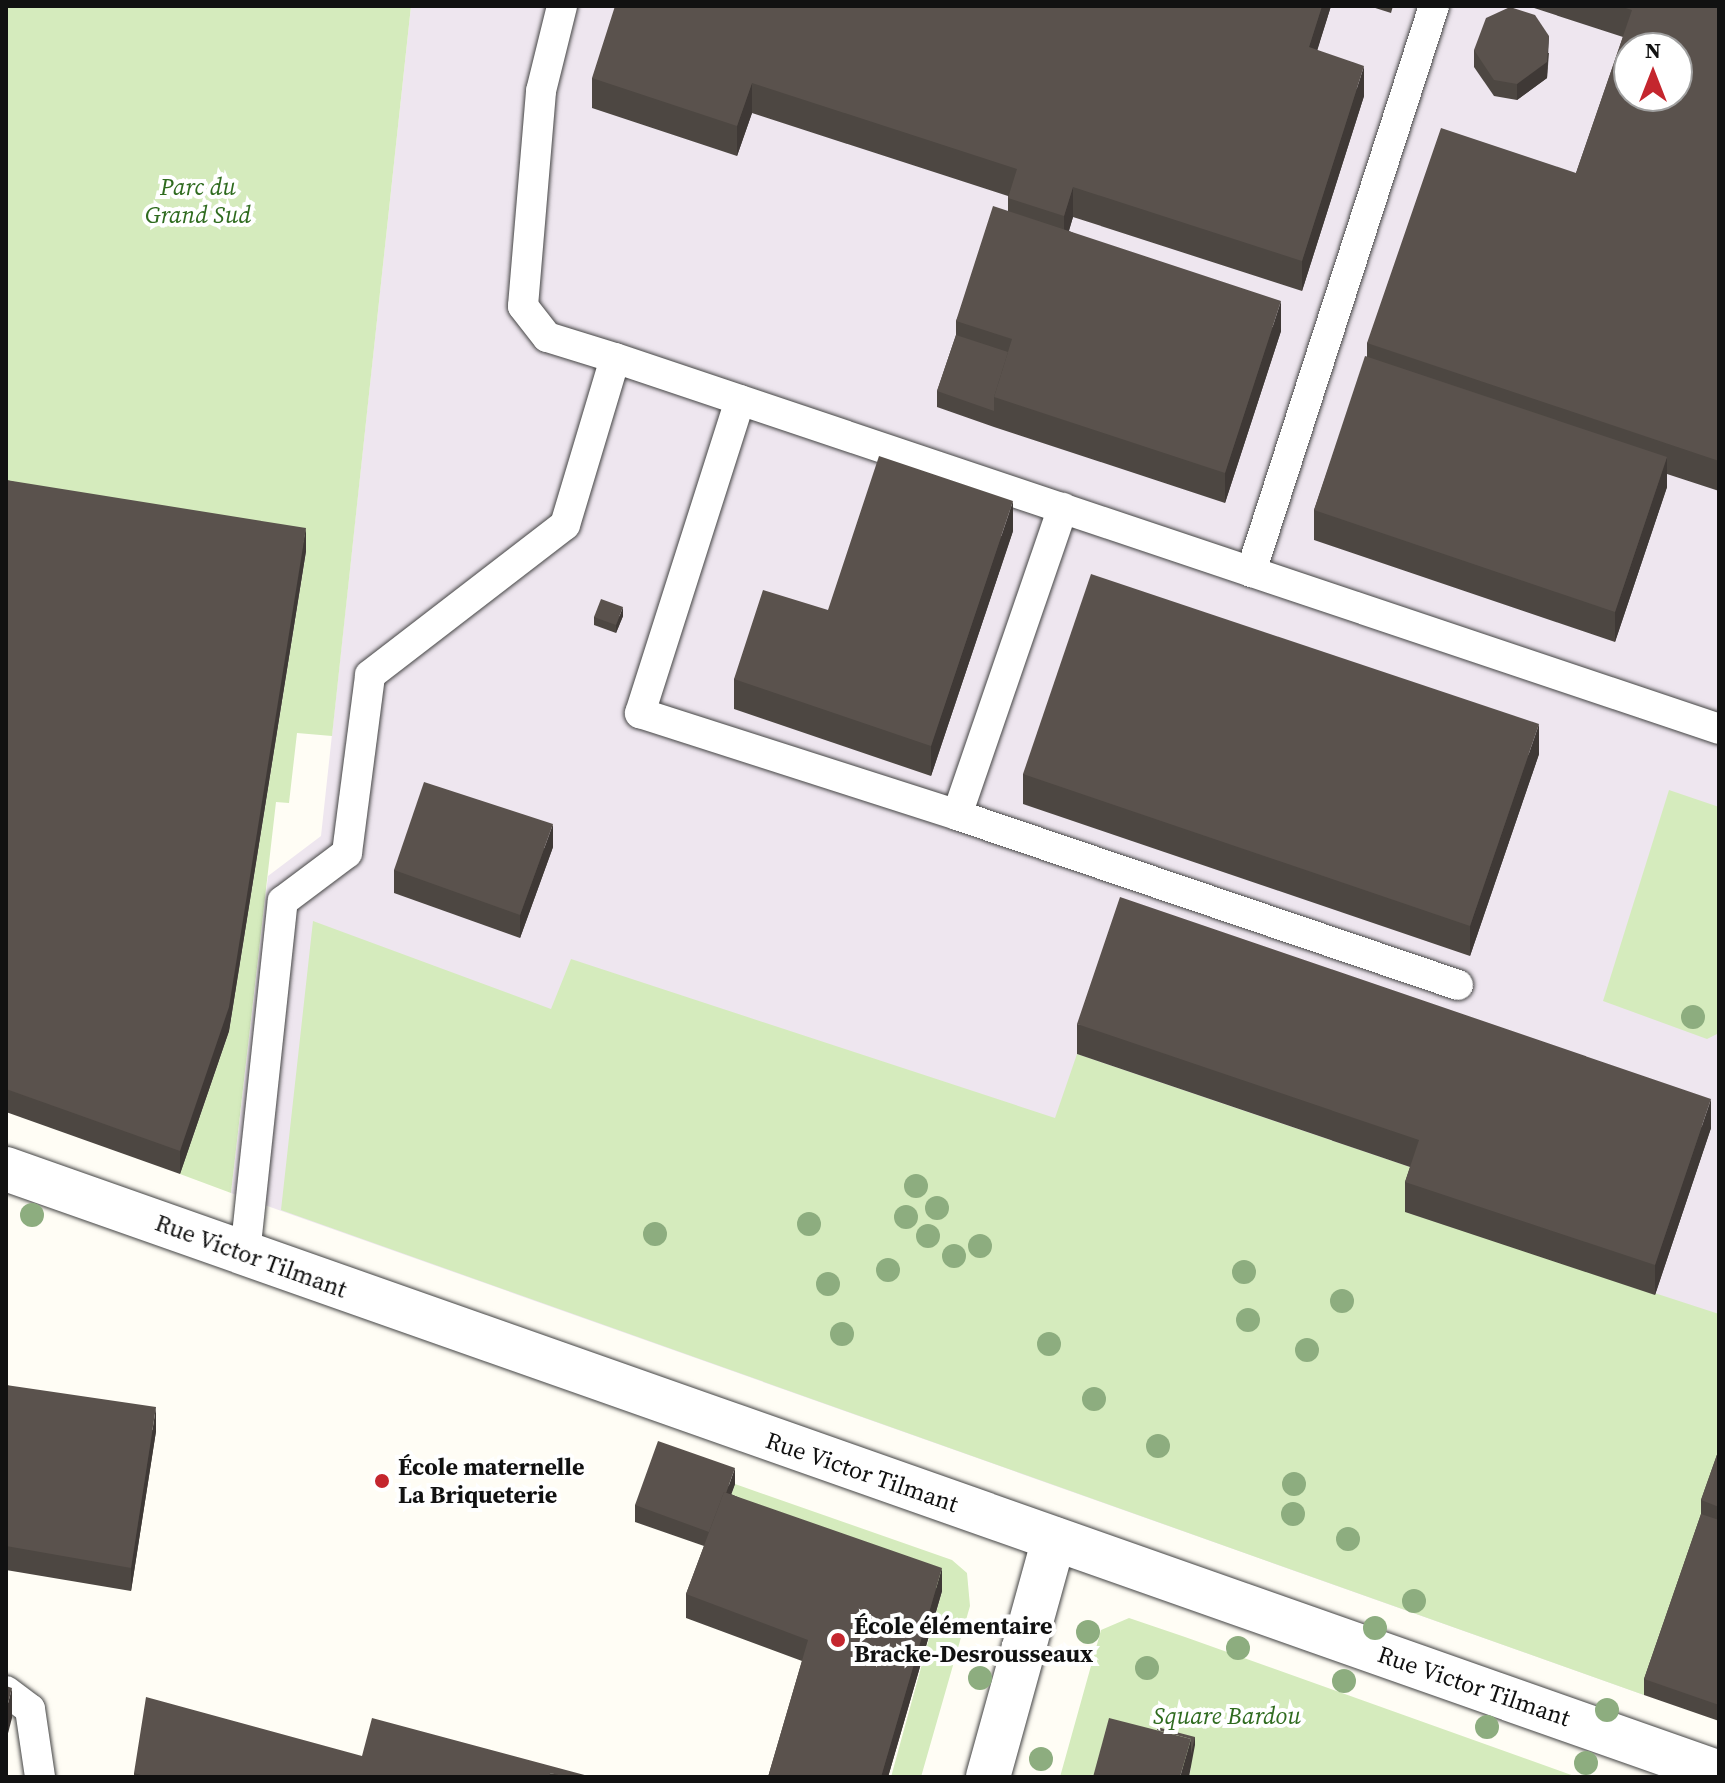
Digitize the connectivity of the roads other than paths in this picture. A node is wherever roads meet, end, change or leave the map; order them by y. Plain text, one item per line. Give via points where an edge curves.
1 (562, 6) edge
2 (1434, 6) edge
3 (615, 358) junction
4 (740, 400) junction
5 (1063, 508) junction
6 (1251, 572) junction
7 (1719, 729) edge
8 (957, 815) junction
9 (1458, 985) dead end
10 (6, 1169) edge
11 (245, 1254) junction
12 (1054, 1539) junction
13 (6, 1691) edge
14 (1719, 1773) edge
15 (40, 1777) edge
16 (988, 1777) edge

1 - 3 lane via 541,91 523,306 547,337
2 - 6 lane
3 - 4 lane
3 - 11 lane via 565,525 370,675 347,853 283,901
4 - 5 lane
4 - 8 lane via 640,713
5 - 6 lane
5 - 8 lane
6 - 7 lane
8 - 9 lane
10 - 11 street, Rue Victor Tilmant
11 - 12 street, Rue Victor Tilmant
12 - 14 street, Rue Victor Tilmant
12 - 16 street
13 - 15 lane via 30,1709

